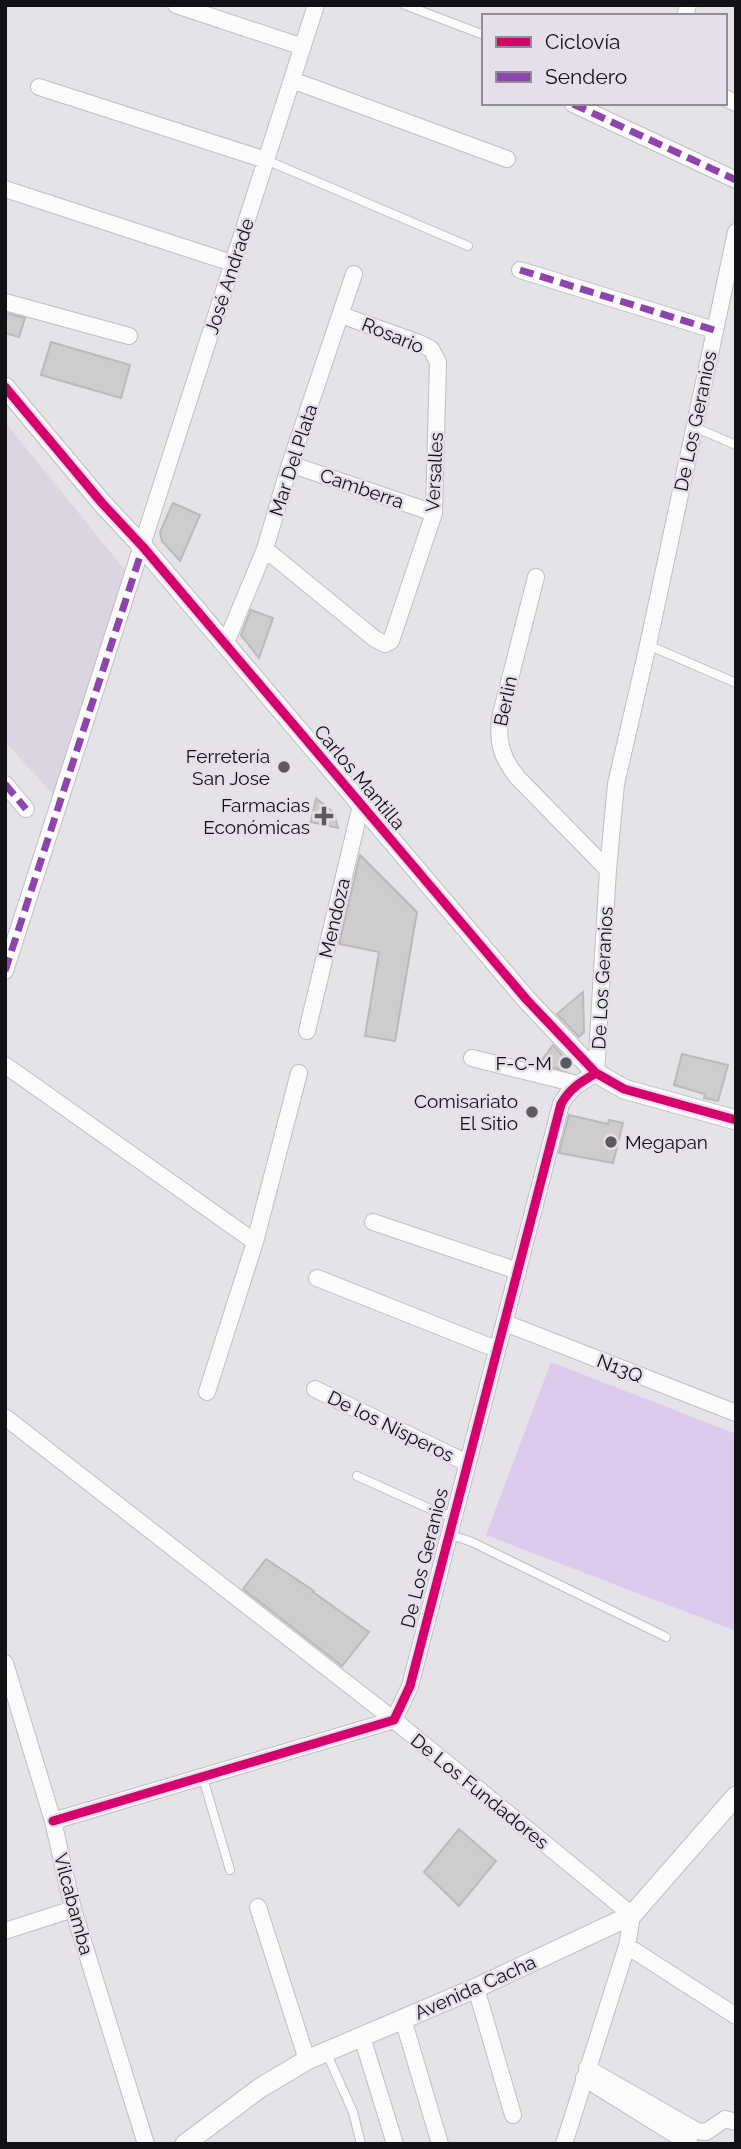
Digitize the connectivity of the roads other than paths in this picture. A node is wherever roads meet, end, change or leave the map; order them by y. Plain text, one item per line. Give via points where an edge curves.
1 (176, 5) edge
2 (316, 5) edge
3 (405, 5) edge
4 (482, 33) edge
5 (303, 47) junction
6 (292, 80) junction
7 (39, 87) dead end
8 (575, 105) edge
9 (507, 159) dead end
10 (266, 160) junction
11 (736, 180) edge
12 (5, 190) edge
13 (736, 232) edge
14 (468, 246) dead end
15 (232, 263) junction
16 (520, 270) dead end
17 (354, 274) dead end
18 (5, 302) edge
19 (341, 315) junction
20 (714, 330) junction
21 (129, 336) dead end
22 (438, 362) joint
23 (5, 387) edge
24 (694, 427) junction
25 (736, 445) edge
26 (290, 464) junction
27 (434, 513) junction
28 (143, 547) junction
29 (265, 549) junction
30 (536, 577) dead end
31 (225, 645) junction
32 (649, 645) junction
33 (736, 683) edge
34 (5, 784) edge
35 (361, 805) junction
36 (26, 809) dead end
37 (608, 870) junction
38 (5, 971) edge
39 (307, 1031) dead end
40 (472, 1058) dead end
41 (5, 1065) edge
42 (299, 1073) dead end
43 (596, 1073) junction
44 (577, 1084) junction
45 (736, 1120) edge
46 (373, 1222) dead end
47 (255, 1242) junction
48 (518, 1271) junction
49 (317, 1278) dead end
50 (505, 1323) junction
51 (496, 1349) junction
52 (315, 1389) dead end
53 (207, 1392) dead end
54 (736, 1413) edge
55 (5, 1417) edge
56 (467, 1463) junction
57 (357, 1476) dead end
58 (453, 1516) junction
59 (448, 1534) junction
60 (666, 1637) dead end
61 (5, 1663) edge
62 (394, 1720) junction
63 (203, 1778) junction
64 (735, 1798) edge
65 (53, 1821) junction
66 (230, 1870) dead end
67 (258, 1907) dead end
68 (73, 1909) junction
69 (632, 1915) junction
70 (5, 1931) edge
71 (627, 1946) junction
72 (476, 1988) junction
73 (736, 2016) edge
74 (403, 2019) junction
75 (362, 2037) junction
76 (326, 2052) junction
77 (307, 2060) junction
78 (585, 2073) junction
79 (513, 2115) dead end
80 (736, 2122) edge
81 (146, 2144) edge
82 (185, 2144) edge
83 (361, 2144) edge
84 (395, 2144) edge
85 (440, 2144) edge
86 (564, 2144) edge
87 (690, 2144) edge

1 - 5 street
2 - 5 street, José Andrade
3 - 4 lane
5 - 6 street, José Andrade
6 - 9 street
6 - 10 street, José Andrade
7 - 10 street
8 - 11 street
10 - 14 lane
10 - 15 street, José Andrade
12 - 15 street
13 - 20 street, De Los Geranios
15 - 28 street, José Andrade
16 - 20 street
17 - 19 street, Mar Del Plata
18 - 21 street
19 - 22 street, Rosario via 419,343 431,349
19 - 26 street, Mar Del Plata
20 - 24 street, De Los Geranios
22 - 27 street, Versalles
23 - 28 street, Carlos Mantilla
24 - 25 lane
24 - 32 street, De Los Geranios
26 - 27 street, Camberra
26 - 29 street, Mar Del Plata
27 - 29 street, Versalles via 391,641 385,644
28 - 31 street, Carlos Mantilla
28 - 38 street, José Andrade
29 - 31 street, Mar Del Plata
30 - 37 street, Berlin via 500,718 501,750 518,778
31 - 35 street, Carlos Mantilla
32 - 33 lane
32 - 37 street, De Los Geranios via 616,784
34 - 36 street
35 - 39 street, Mendoza
35 - 43 street, Carlos Mantilla via 526,999
37 - 43 street, De Los Geranios
40 - 44 street
41 - 47 street
42 - 47 street
43 - 44 street, De Los Geranios
43 - 45 street, Carlos Mantilla via 624,1089
44 - 48 street, De Los Geranios via 561,1104
46 - 48 street
47 - 53 street
48 - 50 street, De Los Geranios
49 - 51 street
50 - 51 street, De Los Geranios
50 - 54 street, N13Q
51 - 56 street, De Los Geranios
52 - 56 street, De los Nisperos
55 - 62 street, De Los Fundadores
56 - 58 street, De Los Geranios
57 - 58 lane
58 - 59 street, De Los Geranios
59 - 60 lane
59 - 62 street, De Los Geranios via 410,1686
61 - 65 street, Vilcabamba
62 - 63 street
62 - 69 street, De Los Fundadores
63 - 65 street
63 - 66 lane
64 - 69 street, Avenida Cacha
65 - 68 street, Vilcabamba
67 - 77 street
68 - 70 street
68 - 81 street, Vilcabamba
69 - 71 street
69 - 72 street, Avenida Cacha
71 - 73 street
71 - 78 street
72 - 74 street, Avenida Cacha
72 - 79 street
74 - 75 street, Avenida Cacha
74 - 85 street
75 - 76 street, Avenida Cacha
75 - 84 street
76 - 77 street, Avenida Cacha
76 - 83 lane via 353,2112
77 - 82 street, Avenida Cacha via 260,2088
78 - 80 street via 697,2131 706,2132 725,2119
78 - 86 street
78 - 87 street

